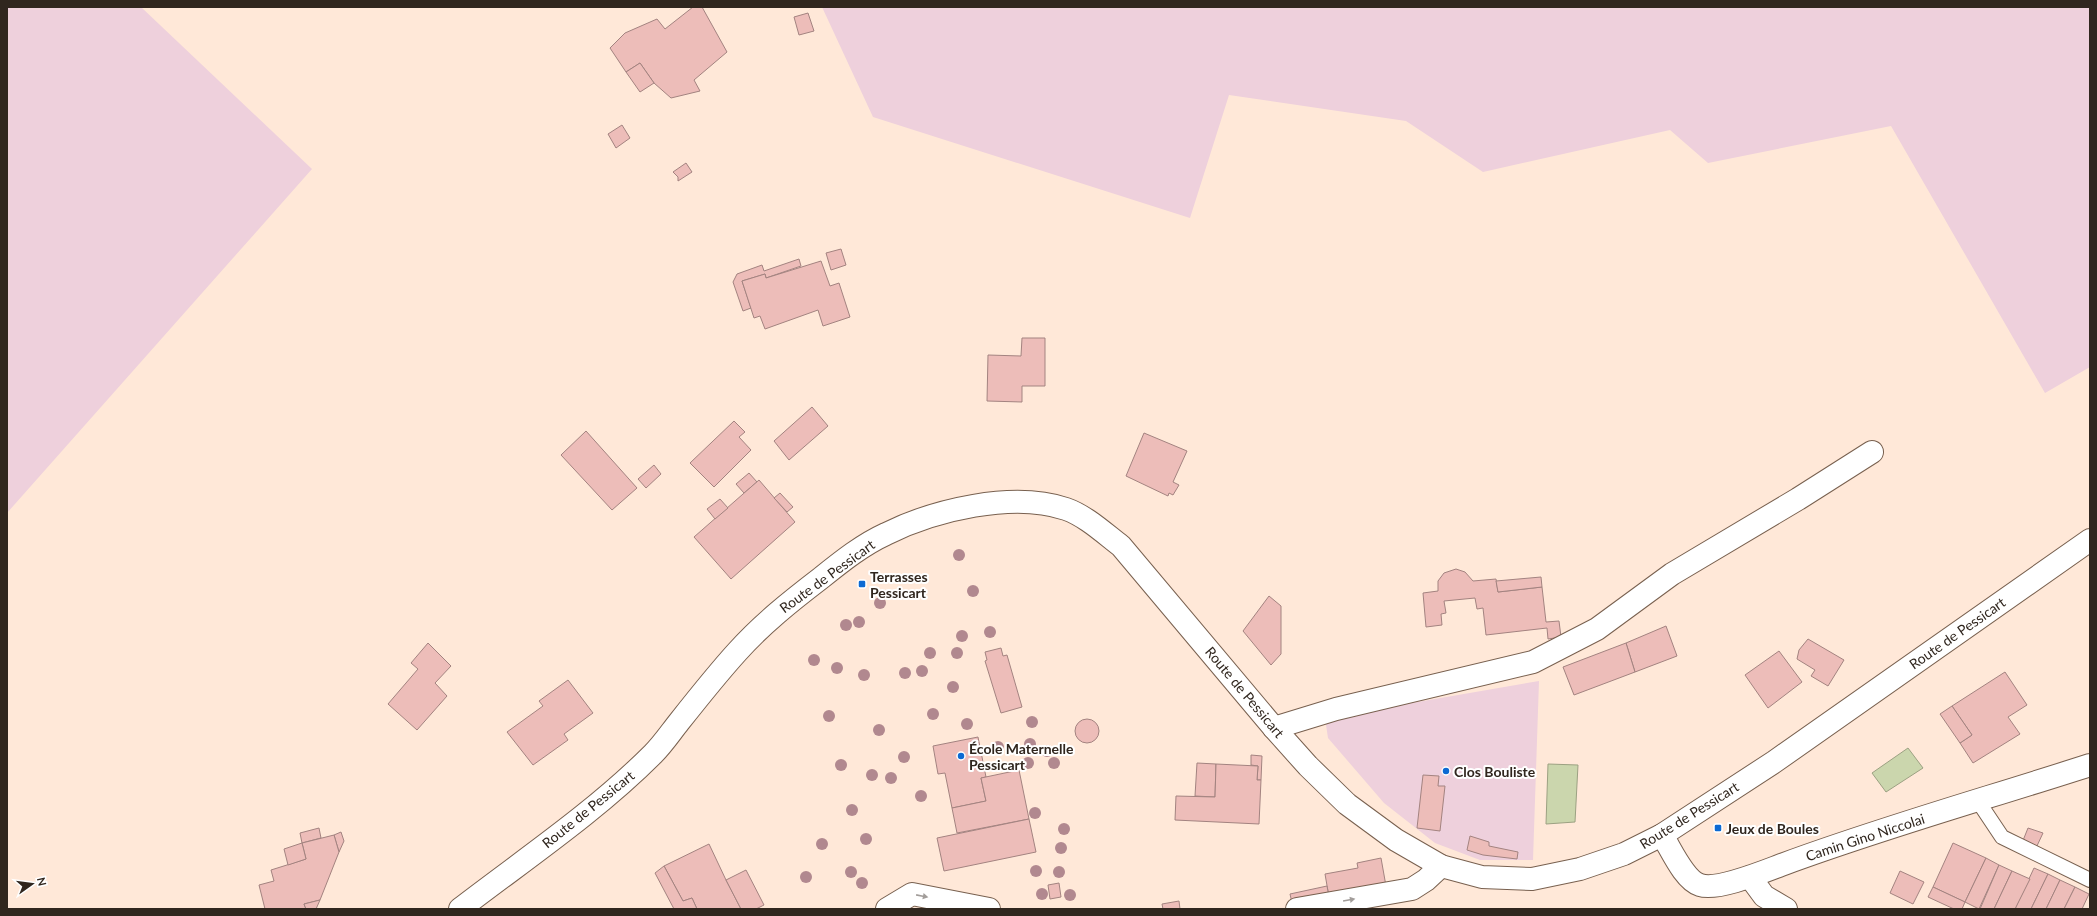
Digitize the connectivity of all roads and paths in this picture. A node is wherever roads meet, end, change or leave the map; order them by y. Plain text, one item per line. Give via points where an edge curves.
1 (1872, 452) dead end
2 (2090, 540) edge
3 (1274, 728) junction
4 (2090, 765) edge
5 (1978, 801) junction
6 (1662, 835) junction
7 (1441, 866) junction
8 (1750, 877) junction
9 (2090, 880) edge
10 (460, 909) edge
11 (887, 909) edge
12 (989, 909) edge
13 (1297, 909) edge
14 (1786, 909) edge

1 - 3 street via 1672,574 1597,629 1533,662 1336,709
2 - 6 street, Route de Pessicart via 1774,762
3 - 7 street, Route de Pessicart via 1308,766 1348,804 1396,840
3 - 10 street, Route de Pessicart via 1121,546 1093,524 1067,509 1038,503 1005,502 966,507 921,519 885,534 852,555 767,620 737,652 655,752 616,789
4 - 5 street, Camin Gino Niccolai
5 - 8 street, Camin Gino Niccolai via 1818,851
5 - 9 lane via 2002,837
6 - 7 street, Route de Pessicart via 1610,859 1580,869 1532,879 1482,877
6 - 8 street, Camin Gino Niccolai via 1689,879 1700,885 1715,886
13 -> 7 street via 1412,889
8 - 14 street via 1764,896
11 -> 12 street via 912,894

